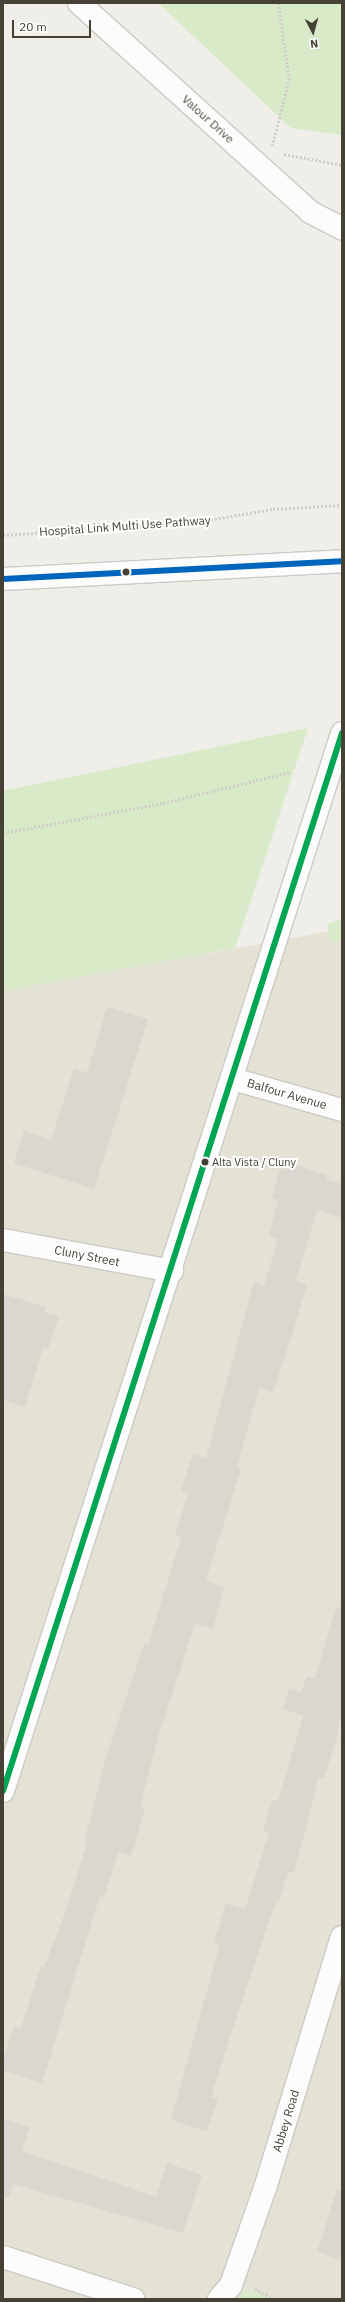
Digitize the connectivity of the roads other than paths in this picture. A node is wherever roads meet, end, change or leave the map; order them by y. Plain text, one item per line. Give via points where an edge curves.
1 (79, 3) edge
2 (342, 228) edge
3 (342, 561) edge
4 (3, 579) edge
5 (342, 733) edge
6 (233, 1079) junction
7 (342, 1110) edge
8 (3, 1240) edge
9 (172, 1271) junction
10 (3, 1791) edge
11 (342, 1937) edge
12 (3, 2257) edge
13 (133, 2299) edge
14 (219, 2299) edge

1 - 2 street, Valour Drive via 310,212
3 - 4 street
5 - 6 street
6 - 7 street, Balfour Avenue
6 - 9 street
8 - 9 street, Cluny Street
9 - 10 street
11 - 14 street, Abbey Road via 263,2192 231,2285
12 - 13 street

